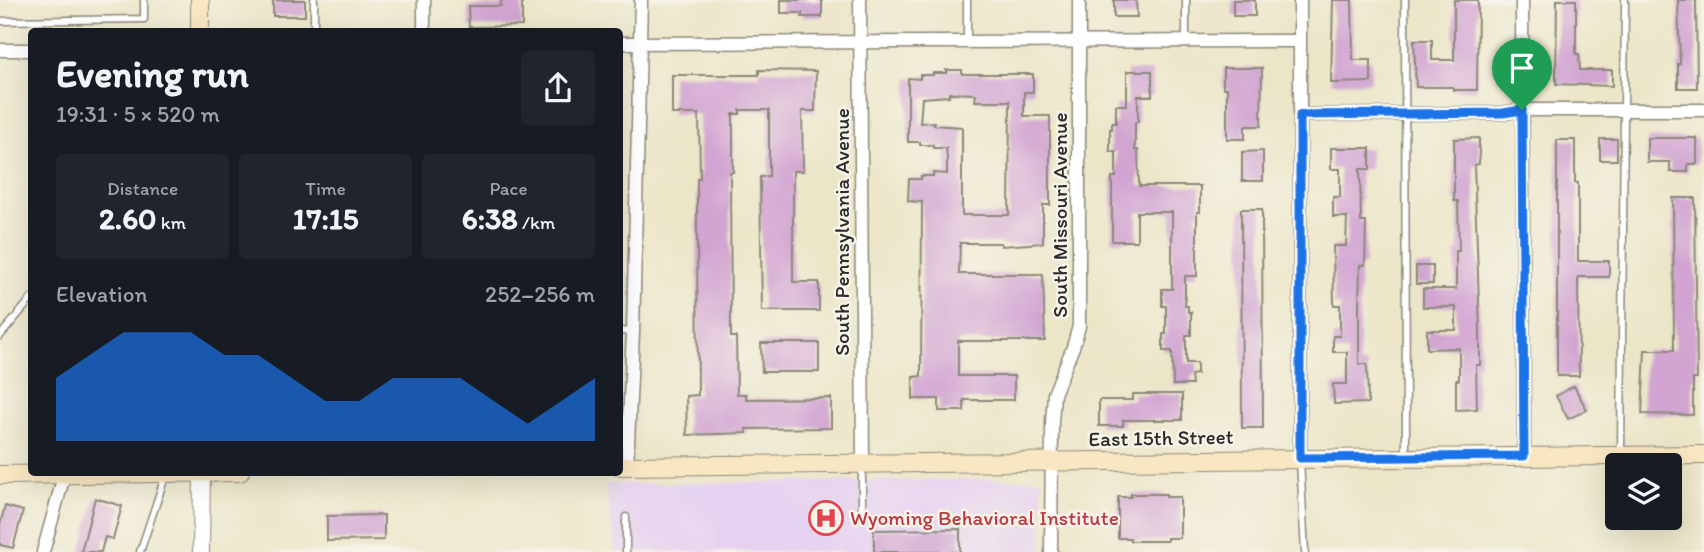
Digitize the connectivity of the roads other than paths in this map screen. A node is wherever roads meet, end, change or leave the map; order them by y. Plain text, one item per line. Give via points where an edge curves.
1 (145, 0) edge
2 (200, 0) edge
3 (314, 0) edge
4 (424, 0) edge
5 (641, 0) edge
6 (860, 0) edge
7 (967, 0) edge
8 (1079, 0) edge
9 (1186, 0) edge
10 (1300, 0) edge
11 (1405, 0) edge
12 (1522, 0) edge
13 (1625, 0) edge
14 (0, 21) edge
15 (200, 28) edge
16 (314, 28) edge
17 (424, 28) edge
18 (1186, 41) junction
19 (1300, 41) junction
20 (1079, 42) junction
21 (623, 43) edge
22 (641, 43) junction
23 (967, 43) junction
24 (860, 44) junction
25 (0, 50) edge
26 (28, 50) edge
27 (1624, 109) junction
28 (1522, 110) junction
29 (1704, 110) edge
30 (1405, 114) junction
31 (1300, 115) junction
32 (28, 303) edge
33 (623, 331) edge
34 (633, 332) junction
35 (0, 336) edge
36 (1621, 453) edge
37 (1682, 455) edge
38 (1704, 455) edge
39 (1524, 456) junction
40 (1605, 456) edge
41 (1406, 457) junction
42 (1300, 458) junction
43 (1052, 462) junction
44 (863, 464) junction
45 (623, 466) edge
46 (28, 474) edge
47 (0, 475) edge
48 (64, 476) edge
49 (165, 476) edge
50 (202, 476) edge
51 (862, 514) dead end
52 (626, 517) dead end
53 (43, 552) edge
54 (140, 552) edge
55 (201, 552) edge
56 (626, 552) edge
57 (1051, 552) edge
58 (1305, 552) edge

1 - 14 lane via 144,19
2 - 15 main road
3 - 16 lane
4 - 17 street
5 - 22 street
6 - 24 street, South Pennsylvania Avenue
7 - 23 lane
8 - 20 street, South Missouri Avenue
9 - 18 lane
10 - 19 street
11 - 30 lane
12 - 28 street
13 - 27 lane
18 - 19 street
18 - 20 street
19 - 31 street
20 - 23 street
20 - 43 street, South Missouri Avenue via 1079,326 1054,394
21 - 22 street
22 - 24 street
22 - 34 street
23 - 24 street
24 - 44 street, South Pennsylvania Avenue
25 - 26 street
27 - 28 street
27 - 29 street
27 - 36 lane
28 - 30 street
28 - 39 street
30 - 31 street
30 - 41 lane
31 - 42 street
32 - 35 lane
33 - 34 lane
34 - 45 street
37 - 38 main road, East 15th Street
39 - 40 main road, East 15th Street
39 - 41 main road, East 15th Street
41 - 42 main road, East 15th Street
42 - 43 main road, East 15th Street
42 - 58 lane
43 - 44 main road, East 15th Street
43 - 57 street, South Missouri Avenue
44 - 45 main road, East 15th Street
44 - 51 lane
46 - 47 main road
48 - 53 street
49 - 54 lane
50 - 55 street
52 - 56 lane

